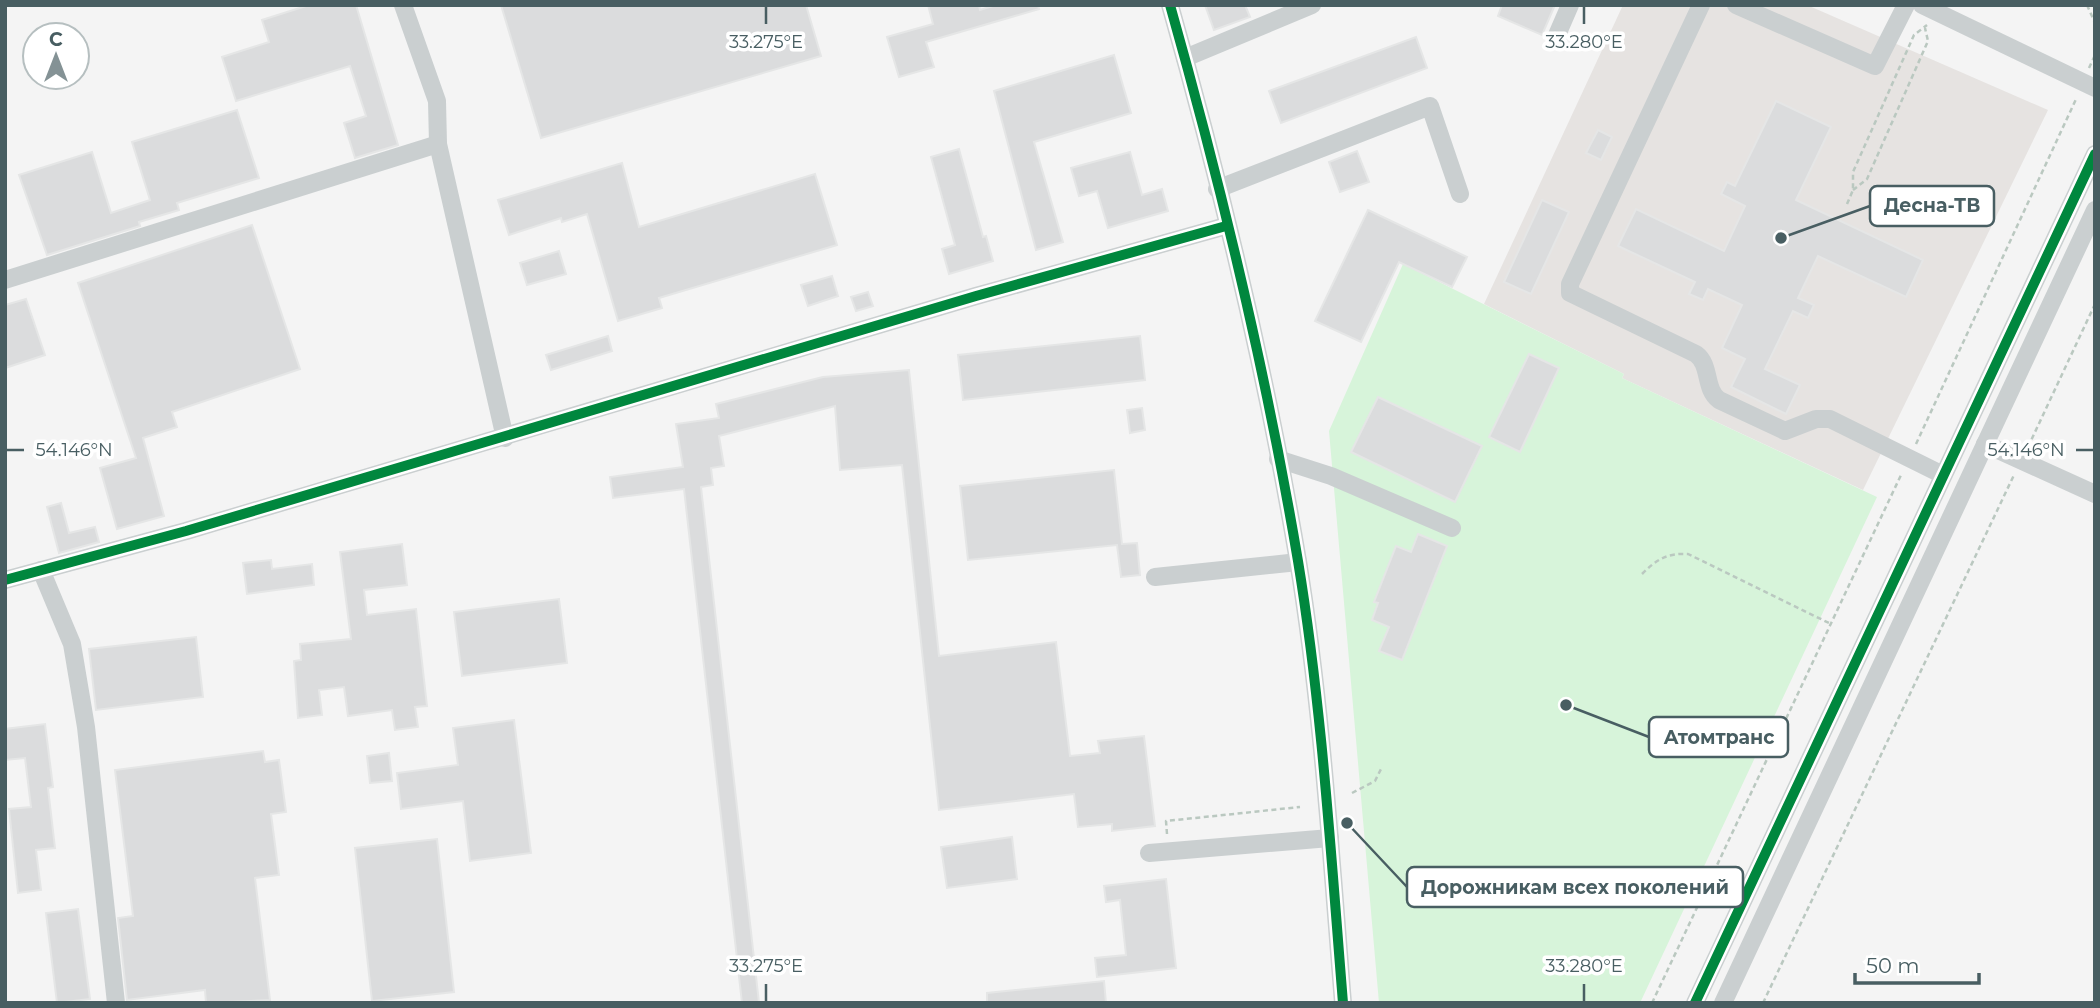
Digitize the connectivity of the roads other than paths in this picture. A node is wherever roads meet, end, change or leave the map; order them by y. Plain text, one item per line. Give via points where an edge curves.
1 (403, 5) edge
2 (1170, 5) edge
3 (1312, 5) edge
4 (1570, 5) edge
5 (1701, 5) edge
6 (1736, 5) edge
7 (1906, 5) edge
8 (1925, 12) edge
9 (1557, 34) dead end
10 (1185, 58) junction
11 (2087, 84) edge
12 (438, 144) junction
13 (2095, 153) edge
14 (1217, 189) junction
15 (1460, 194) dead end
16 (2095, 210) edge
17 (1226, 226) junction
18 (5, 280) edge
19 (505, 438) junction
20 (1985, 444) junction
21 (1278, 459) junction
22 (1943, 475) junction
23 (2095, 494) edge
24 (1452, 528) dead end
25 (1298, 562) junction
26 (41, 570) junction
27 (1155, 576) dead end
28 (5, 580) edge
29 (1329, 838) junction
30 (1149, 853) dead end
31 (1749, 889) junction
32 (1772, 900) junction
33 (116, 1003) edge
34 (1343, 1003) edge
35 (1695, 1003) edge
36 (1723, 1003) edge

1 - 12 street via 437,101
2 - 10 street
3 - 10 street
4 - 9 street
5 - 22 street via 1570,284 1570,293 1696,354 1719,400 1785,431 1816,419 1830,419
6 - 7 street via 1875,66
8 - 11 street
10 - 14 street
12 - 18 street
12 - 19 street
13 - 22 street
14 - 15 street via 1430,106
14 - 17 street
16 - 20 street
17 - 19 street
17 - 21 street
19 - 26 street
20 - 23 street
20 - 32 street
21 - 24 street via 1331,476
21 - 25 street
22 - 31 street
25 - 27 street
25 - 29 street
26 - 28 street
26 - 33 street via 72,644 86,727
29 - 30 street
29 - 34 street
31 - 32 street
31 - 35 street
32 - 36 street

